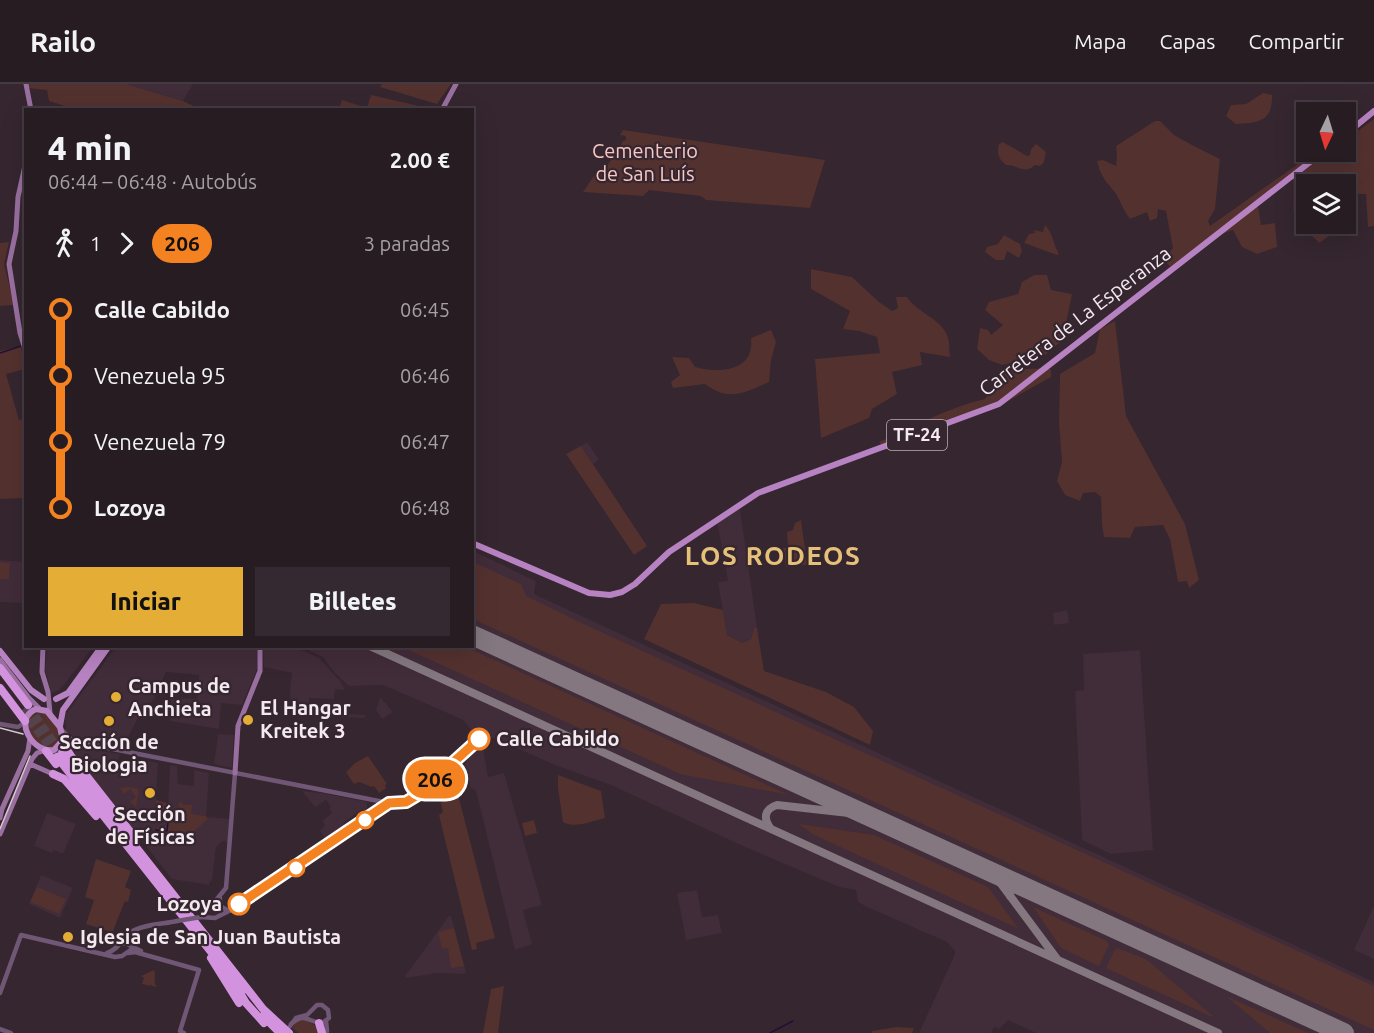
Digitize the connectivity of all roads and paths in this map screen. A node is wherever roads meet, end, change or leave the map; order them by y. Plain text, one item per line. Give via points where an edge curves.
1 (26, 84) edge
2 (456, 84) edge
3 (31, 108) edge
4 (443, 108) edge
5 (1374, 111) edge
6 (1356, 126) edge
7 (1310, 162) edge
8 (24, 170) edge
9 (24, 346) edge
10 (474, 544) edge
11 (43, 648) edge
12 (101, 648) edge
13 (108, 648) edge
14 (260, 648) edge
15 (0, 651) edge
16 (0, 660) edge
17 (0, 668) edge
18 (0, 680) edge
19 (0, 688) edge
20 (56, 699) dead end
21 (46, 701) junction
22 (41, 709) junction
23 (63, 710) junction
24 (50, 713) junction
25 (24, 722) junction
26 (0, 724) edge
27 (61, 728) junction
28 (483, 737) dead end
29 (30, 738) junction
30 (71, 740) junction
31 (62, 742) junction
32 (77, 742) junction
33 (45, 751) junction
34 (71, 756) junction
35 (30, 764) junction
36 (235, 773) junction
37 (53, 774) joint
38 (389, 803) junction
39 (98, 817) junction
40 (0, 818) edge
41 (0, 834) edge
42 (128, 846) junction
43 (150, 863) junction
44 (221, 896) junction
45 (211, 906) junction
46 (220, 907) junction
47 (207, 911) junction
48 (229, 911) junction
49 (221, 915) junction
50 (201, 917) junction
51 (209, 918) junction
52 (124, 930) dead end
53 (195, 931) junction
54 (130, 933) junction
55 (125, 938) junction
56 (119, 945) junction
57 (129, 945) junction
58 (128, 953) junction
59 (106, 954) junction
60 (149, 955) junction
61 (118, 957) junction
62 (226, 972) junction
63 (0, 993) edge
64 (239, 1003) dead end
65 (311, 1012) junction
66 (319, 1021) junction
67 (292, 1027) edge
68 (0, 1029) edge
69 (182, 1032) edge
70 (326, 1032) edge
71 (11, 1033) edge
72 (274, 1033) edge
73 (280, 1033) edge

1 - 3 main road
2 - 4 main road
5 - 6 main road
7 - 10 main road, Carretera de La Esperanza / TF-24 via 999,404 758,493 669,552 622,592 589,594
8 - 9 main road via 9,267
11 - 21 main road
12 - 20 main road via 68,693
13 - 23 main road
14 - 36 main road via 260,671 238,726
15 - 21 main road via 31,690
16 - 22 main road
17 - 18 highway via 25,708
19 - 25 highway
21 - 22 main road
21 - 24 main road
22 - 24 main road
22 - 25 main road via 30,712
23 - 24 main road
23 - 27 main road
24 - 27 main road
25 - 26 street via 18,727
25 - 29 main road
27 - 30 street
27 - 31 main road
28 - 38 street via 416,796 406,802
29 - 33 main road
29 - 40 main road
30 - 31 street
30 - 32 street
31 - 33 main road
31 - 34 highway
32 - 34 street via 69,748
32 - 36 street
33 - 35 main road via 37,753
33 - 39 highway
34 - 43 highway via 137,840
35 - 37 main road
35 - 41 main road
36 - 38 street
36 - 44 street via 227,885
37 - 39 highway via 64,778
38 - 48 street
39 - 42 highway
42 - 43 highway via 59,755
42 - 53 highway
43 - 67 highway via 241,981 279,1020
44 - 45 street
44 - 46 street
45 - 46 street
45 - 47 street
46 - 48 street
46 - 49 street
47 - 50 street
47 - 51 street
48 - 49 street
49 - 51 street
50 - 51 street
50 - 54 street, bridge
52 - 54 street
53 - 62 highway
53 - 64 highway
54 - 55 street
55 - 56 street
55 - 57 street
56 - 57 street
56 - 59 street
56 - 61 street
57 - 58 street via 132,949
57 - 60 street
58 - 60 street
58 - 61 street
59 - 61 street
59 - 63 street via 21,934
60 - 69 street via 199,970
62 - 72 highway
62 - 73 highway
65 - 66 street
65 - 66 street via 315,1006 324,1006 329,1012
65 - 67 street
66 - 67 street via 298,1019
66 - 70 highway
68 - 71 street

